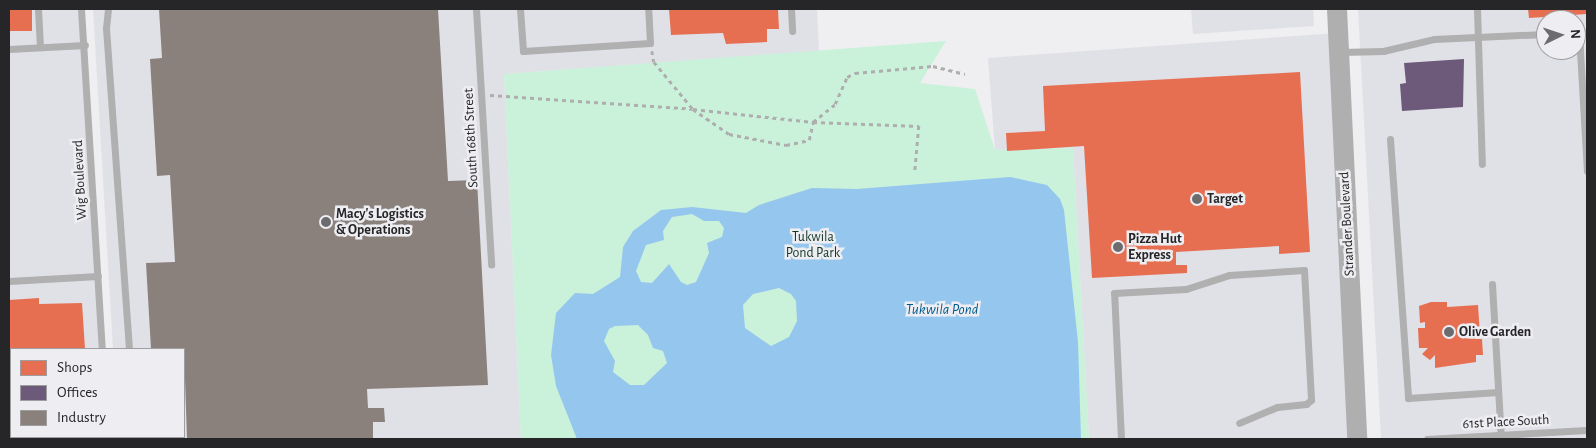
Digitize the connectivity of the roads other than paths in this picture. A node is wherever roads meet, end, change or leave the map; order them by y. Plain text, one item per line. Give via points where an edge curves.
1 (38, 9) edge
2 (81, 9) edge
3 (108, 9) edge
4 (476, 9) edge
5 (520, 9) edge
6 (648, 9) edge
7 (790, 9) edge
8 (1337, 9) edge
9 (1477, 9) edge
10 (792, 31) dead end
11 (1536, 34) edge
12 (1479, 36) junction
13 (85, 45) junction
14 (40, 47) junction
15 (9, 49) edge
16 (1339, 52) junction
17 (1579, 60) edge
18 (1390, 140) dead end
19 (1482, 164) dead end
20 (1587, 171) edge
21 (491, 265) dead end
22 (98, 276) junction
23 (9, 281) edge
24 (1492, 284) dead end
25 (102, 348) edge
26 (129, 348) edge
27 (1498, 392) junction
28 (1239, 423) dead end
29 (1587, 430) edge
30 (1501, 437) edge
31 (1121, 439) edge
32 (1356, 439) edge
33 (1427, 439) edge

1 - 14 lane
2 - 13 lane, Wig Boulevard
3 - 26 lane via 106,28
4 - 21 lane, South 168th Street
5 - 6 lane via 523,51 650,42
7 - 10 lane
8 - 16 main road, Strander Boulevard
9 - 12 lane
11 - 12 lane
12 - 16 lane via 1434,39 1383,51
12 - 19 lane
13 - 14 lane
13 - 22 lane, Wig Boulevard
14 - 15 lane
16 - 32 main road, Strander Boulevard
17 - 20 lane
18 - 27 lane via 1408,398
22 - 23 lane
22 - 25 lane, Wig Boulevard
24 - 27 lane
27 - 30 lane
28 - 31 lane via 1277,407 1306,404 1311,400 1304,270 1229,275 1186,289 1114,293
29 - 30 lane, 61st Place South
30 - 33 lane, 61st Place South

